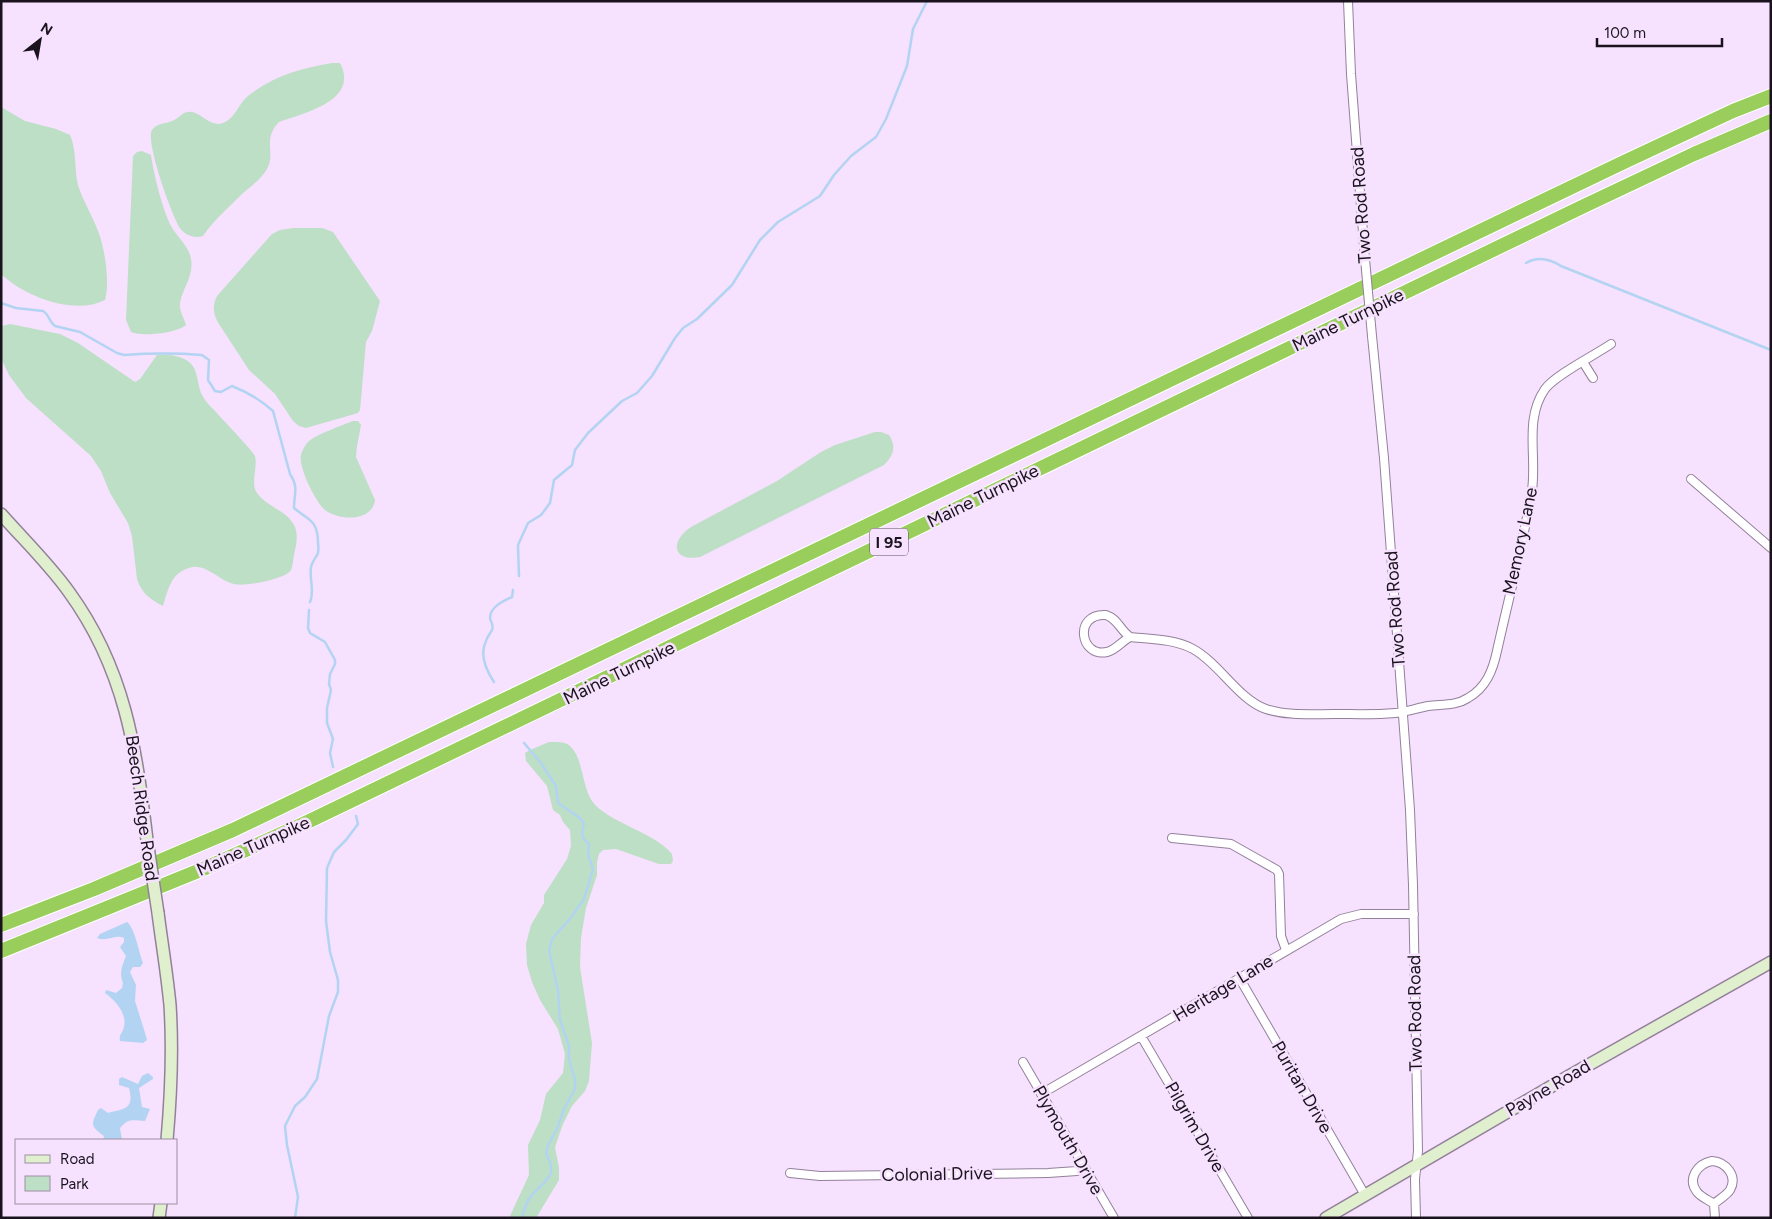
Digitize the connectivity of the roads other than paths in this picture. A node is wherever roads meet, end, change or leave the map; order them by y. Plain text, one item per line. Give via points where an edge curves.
1 (1348, 1) edge
2 (1771, 96) edge
3 (1771, 122) edge
4 (1612, 344) dead end
5 (1583, 362) junction
6 (1593, 378) dead end
7 (1691, 479) dead end
8 (1, 514) edge
9 (1771, 548) edge
10 (1130, 637) junction
11 (1403, 712) junction
12 (1172, 838) dead end
13 (1414, 914) junction
14 (1, 926) edge
15 (1286, 950) junction
16 (1, 951) edge
17 (1771, 962) edge
18 (1240, 978) junction
19 (1142, 1036) junction
20 (1023, 1062) dead end
21 (1041, 1094) junction
22 (167, 1139) edge
23 (1417, 1165) junction
24 (1085, 1169) junction
25 (790, 1173) dead end
26 (1365, 1195) junction
27 (161, 1204) edge
28 (1714, 1204) junction
29 (159, 1218) edge
30 (1114, 1218) edge
31 (1248, 1218) edge
32 (1326, 1218) edge
33 (1416, 1218) edge
34 (1715, 1218) edge

1 - 11 street, Two Rod Road, bridge via 1365,259
2 - 14 highway, Maine Turnpike / I 95 via 1622,162 233,830
3 - 16 highway, Maine Turnpike / I 95 via 1576,210 299,826 208,867
4 - 5 street, Memory Lane
5 - 6 street
5 - 11 street, Memory Lane via 1551,382 1536,408 1532,488 1497,651 1488,678 1477,691 1460,702
7 - 9 street
8 - 22 street, Beech Ridge Road, bridge via 69,591 90,625 122,696 139,772 168,984 171,1032
10 - 10 street via 1117,621 1106,615 1093,617 1084,629 1087,645 1098,652 1110,651
10 - 11 street, Memory Lane via 1192,649 1206,658 1252,702 1271,711 1302,714
11 - 13 street, Two Rod Road
12 - 15 street via 1231,844 1277,870 1281,936
13 - 15 street, Heritage Lane via 1349,916
13 - 23 street, Two Rod Road
15 - 18 street, Heritage Lane
17 - 23 street, Payne Road
18 - 19 street, Heritage Lane
18 - 26 street, Puritan Drive
19 - 21 street, Heritage Lane
19 - 31 street, Pilgrim Drive
20 - 21 street, Plymouth Drive
21 - 24 street, Plymouth Drive
23 - 26 street, Payne Road
23 - 33 street, Two Rod Road
24 - 25 street, Colonial Drive via 1048,1173 820,1176
24 - 30 street, Plymouth Drive
26 - 32 street, Payne Road
27 - 29 street
28 - 28 street via 1729,1192 1732,1179 1727,1168 1712,1161 1700,1166 1693,1182 1698,1194
28 - 34 street

